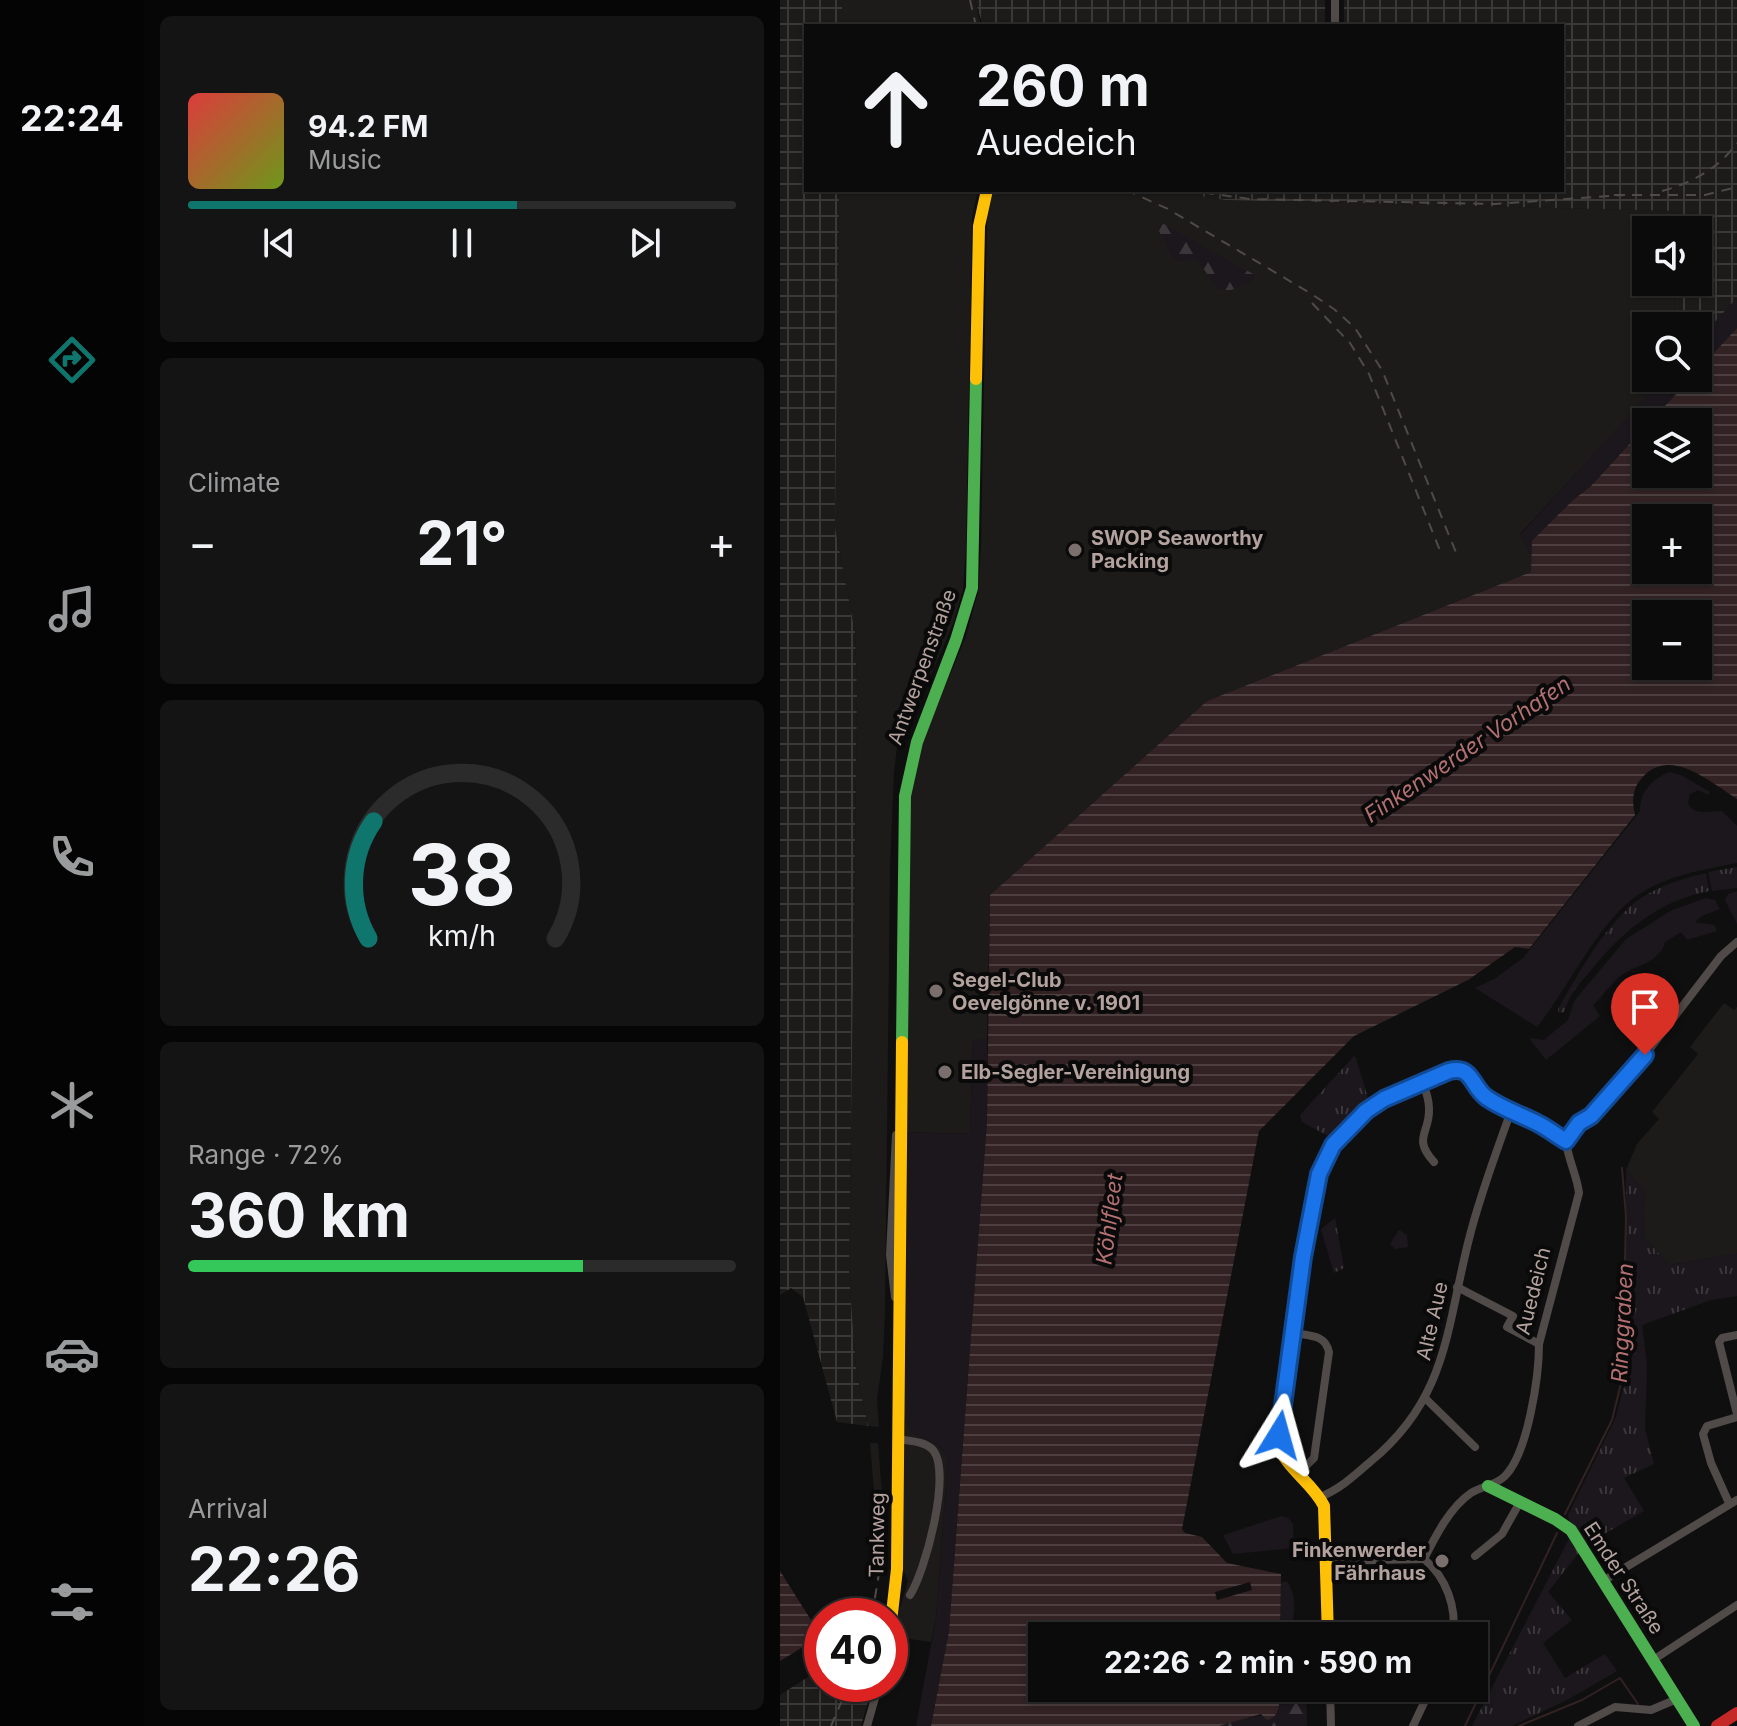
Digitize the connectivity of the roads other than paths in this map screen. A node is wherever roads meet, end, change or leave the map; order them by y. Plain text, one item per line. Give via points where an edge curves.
1 (1335, 0) edge
2 (1335, 24) edge
3 (986, 192) edge
4 (1737, 942) edge
5 (1423, 1084) junction
6 (1511, 1111) junction
7 (1566, 1141) junction
8 (1434, 1162) dead end
9 (1457, 1287) junction
10 (1293, 1333) junction
11 (1737, 1335) edge
12 (1539, 1344) junction
13 (1426, 1399) junction
14 (1737, 1415) edge
15 (898, 1439) junction
16 (1475, 1447) dead end
17 (1299, 1473) junction
18 (1488, 1486) junction
19 (1320, 1497) junction
20 (1735, 1501) edge
21 (1520, 1502) junction
22 (1475, 1556) dead end
23 (1424, 1559) junction
24 (1326, 1561) junction
25 (1603, 1581) junction
26 (910, 1595) dead end
27 (895, 1598) edge
28 (1737, 1605) edge
29 (1328, 1622) edge
30 (1453, 1622) edge
31 (1653, 1660) junction
32 (1677, 1699) junction
33 (874, 1702) edge
34 (1330, 1702) edge
35 (1424, 1702) edge
36 (1737, 1713) edge
37 (867, 1726) edge
38 (1331, 1726) edge
39 (1413, 1726) edge
40 (1578, 1726) edge
41 (1694, 1726) edge
42 (1717, 1726) edge

1 - 2 street
3 - 15 street, Antwerpenstraße via 979,240 972,588 914,746 905,796
4 - 7 street
5 - 6 street via 1463,1069 1484,1095
5 - 8 street via 1430,1111 1422,1142
5 - 10 street via 1373,1106 1333,1145 1319,1174 1308,1220
6 - 7 street
6 - 9 street, Alte Aue
7 - 12 street, Auedeich via 1579,1193
9 - 12 street via 1513,1316 1507,1327
9 - 13 street, Alte Aue via 1442,1362
10 - 17 street via 1278,1444 1286,1463
10 - 17 street via 1323,1338 1329,1352 1314,1458
11 - 14 street via 1719,1340
12 - 18 street, Auedeich via 1535,1395 1524,1436 1505,1476
13 - 16 street
13 - 19 street, Alte Aue via 1384,1451
14 - 20 street via 1707,1426 1703,1434
15 - 26 street via 926,1444 939,1465 928,1551
15 - 27 street, Tankweg
17 - 19 street
18 - 21 street, Emder Straße
18 - 23 street, Auedeich via 1462,1501
19 - 24 street
20 - 25 street
21 - 22 street via 1502,1534
21 - 25 street, Emder Straße via 1571,1530
23 - 24 street
23 - 30 street via 1443,1581
24 - 29 street
25 - 31 street, Emder Straße
28 - 31 street
31 - 32 street, Emder Straße
32 - 40 street via 1651,1710 1615,1707
32 - 41 street, Emder Straße
33 - 37 street
34 - 38 street
35 - 39 street
36 - 42 street

